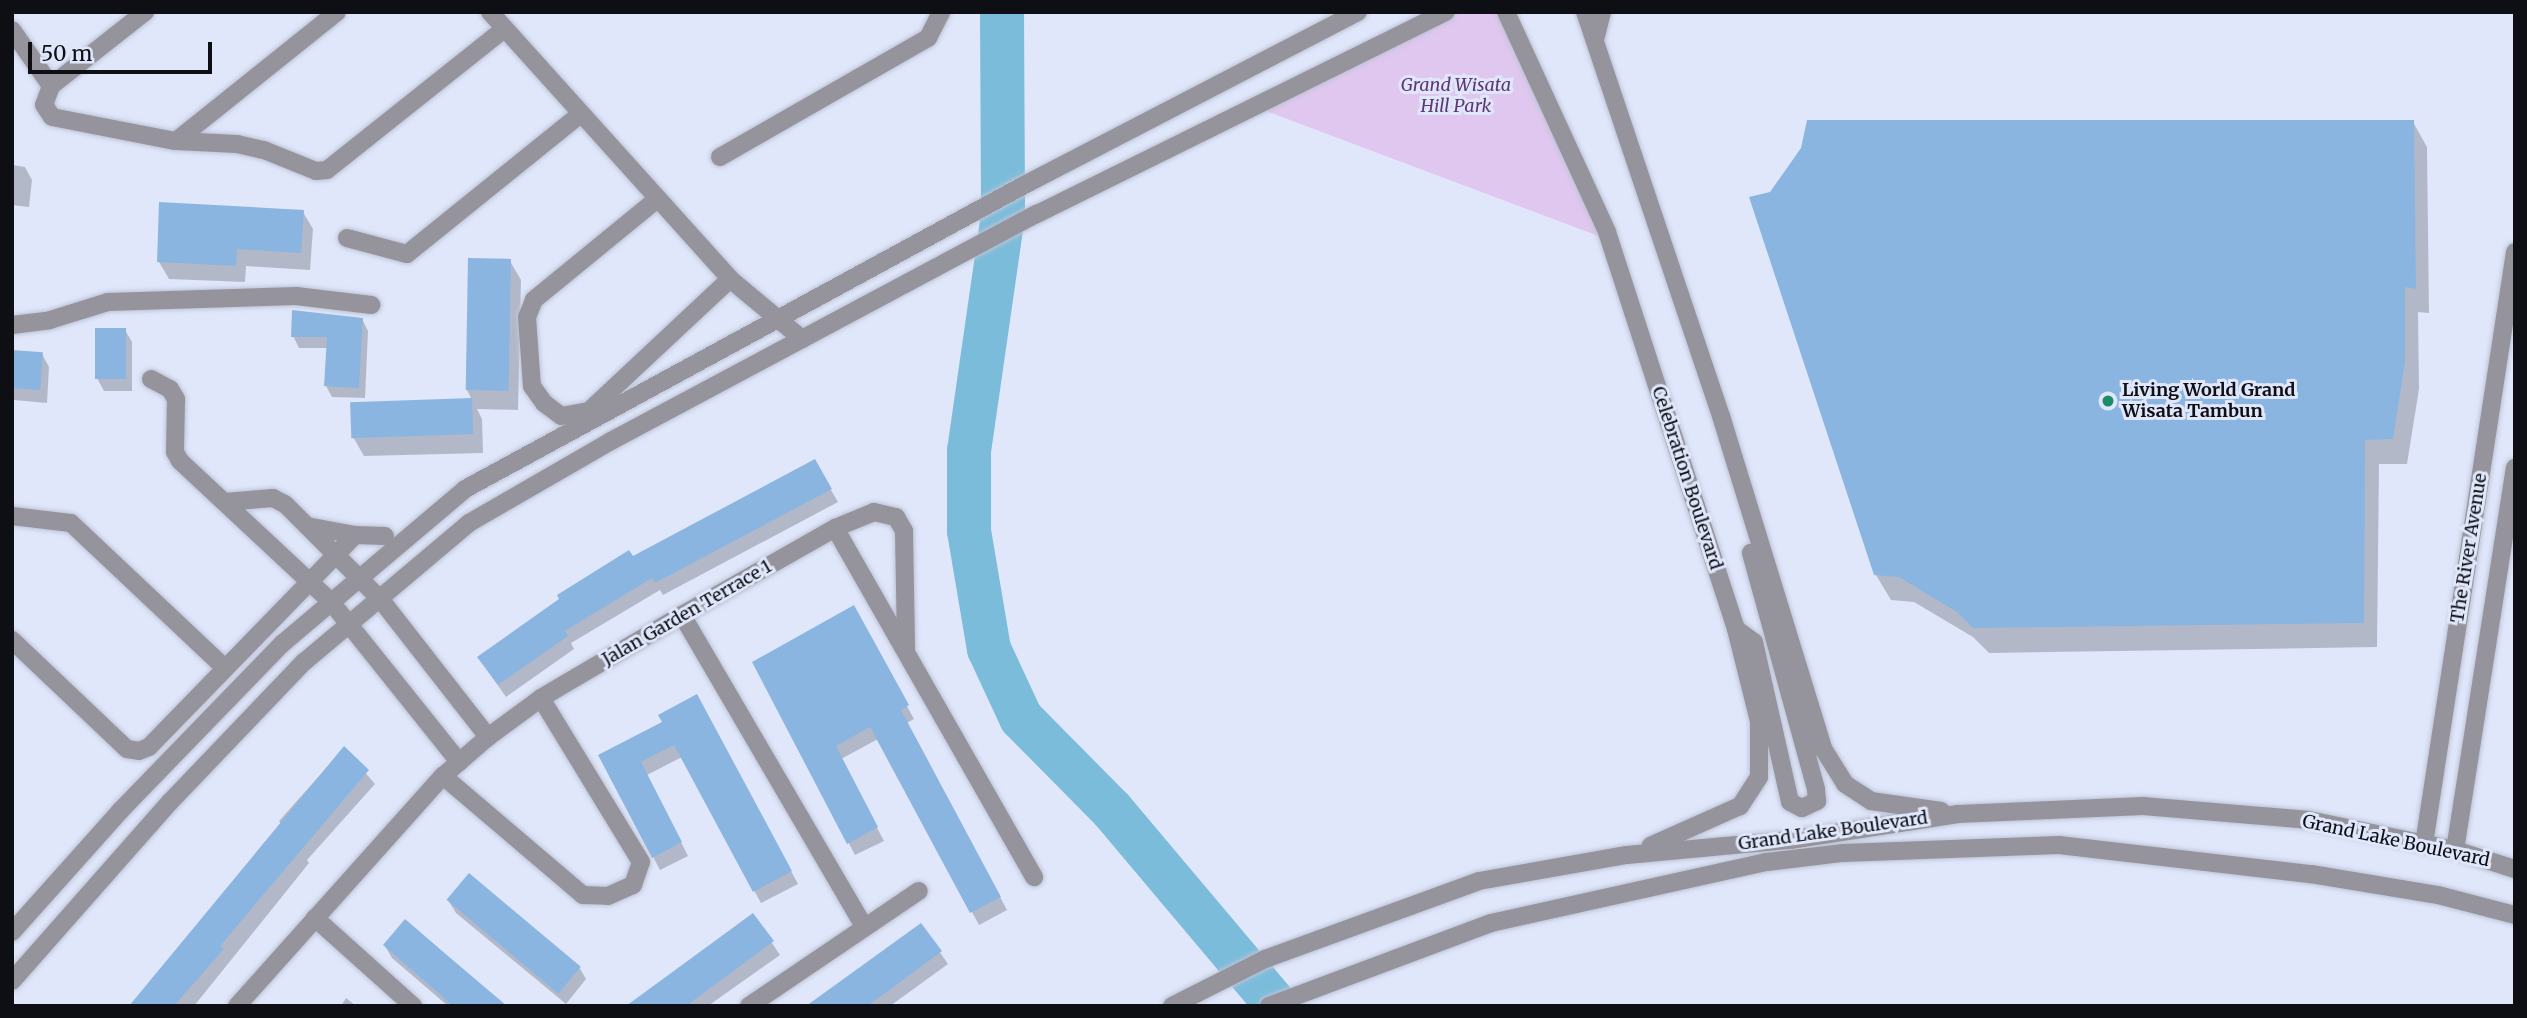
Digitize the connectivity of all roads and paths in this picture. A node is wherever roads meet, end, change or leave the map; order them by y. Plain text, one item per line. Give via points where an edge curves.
1 (145, 12) edge
2 (337, 12) edge
3 (490, 12) edge
4 (942, 12) edge
5 (1358, 12) edge
6 (1446, 12) edge
7 (1506, 12) edge
8 (1585, 12) edge
9 (1602, 12) edge
10 (503, 29) junction
11 (12, 30) edge
12 (1596, 36) junction
13 (51, 86) junction
14 (579, 115) junction
15 (176, 141) junction
16 (720, 157) dead end
17 (656, 200) junction
18 (347, 237) dead end
19 (2515, 252) edge
20 (730, 279) junction
21 (371, 305) dead end
22 (778, 318) junction
23 (12, 325) edge
24 (802, 339) junction
25 (151, 379) dead end
26 (2515, 468) edge
27 (1743, 490) junction
28 (225, 502) junction
29 (12, 516) edge
30 (307, 526) junction
31 (835, 528) junction
32 (355, 535) junction
33 (385, 536) dead end
34 (333, 554) junction
35 (360, 578) junction
36 (308, 580) junction
37 (381, 600) junction
38 (331, 602) junction
39 (682, 615) junction
40 (351, 626) junction
41 (1736, 629) junction
42 (12, 640) edge
43 (906, 651) junction
44 (224, 667) junction
45 (541, 698) junction
46 (488, 737) junction
47 (459, 762) junction
48 (443, 776) junction
49 (1958, 814) junction
50 (2424, 844) junction
51 (2455, 850) junction
52 (1627, 855) junction
53 (2515, 869) edge
54 (1034, 877) dead end
55 (919, 891) dead end
56 (2515, 915) edge
57 (315, 918) junction
58 (864, 926) junction
59 (12, 932) edge
60 (12, 981) edge
61 (1178, 1003) edge
62 (237, 1006) edge
63 (413, 1006) edge
64 (749, 1006) edge
65 (1269, 1006) edge

1 - 13 street
2 - 15 street
3 - 10 street
4 - 16 street via 928,38
5 - 22 street
6 - 24 street via 1037,214
7 - 41 street, Celebration Boulevard via 1606,232
8 - 12 street
9 - 12 street
10 - 14 street
10 - 15 street via 327,170 316,172 237,144
11 - 13 street
12 - 27 street
13 - 15 street via 44,104 52,117
14 - 17 street
14 - 18 street via 407,254
17 - 20 street
17 - 20 street via 534,300 527,317 531,386 544,403 561,415 589,411
19 - 50 street, The River Avenue
20 - 22 street
21 - 23 street via 296,296 108,302 50,320
22 - 24 street
22 - 35 street via 465,489
24 - 37 street via 469,523
25 - 28 street via 170,389 176,399 175,452 180,461
26 - 51 street, The River Avenue
27 - 41 street via 1752,559 1816,789 1817,801 1802,808 1790,802 1754,642
27 - 49 street via 1824,750 1845,784 1871,801
28 - 30 street via 274,498
28 - 36 street
29 - 44 street via 71,523
30 - 32 street
30 - 34 street
31 - 39 street, Jalan Garden Terrace 1
31 - 43 street
31 - 43 street, Jalan Garden Terrace 1 via 874,512 896,517 906,548
32 - 33 street
32 - 34 street
34 - 35 street
34 - 36 street
35 - 37 street
35 - 38 street
36 - 38 street
36 - 44 street
37 - 40 street
37 - 46 street
38 - 40 street
38 - 59 street via 283,643 120,811
39 - 45 street, Jalan Garden Terrace 1
39 - 58 street
40 - 47 street
40 - 60 street via 304,662
41 - 52 street, Celebration Boulevard via 1759,721 1759,777 1740,806
42 - 44 street via 127,749 139,751 149,747
43 - 54 street
45 - 46 street, Jalan Garden Terrace 1
45 - 48 street via 641,862 633,885 608,896 583,895
46 - 47 street, Jalan Garden Terrace 1
47 - 48 street, Jalan Garden Terrace 1
48 - 57 street, Jalan Garden Terrace 1
49 - 50 street, Grand Lake Boulevard via 2143,806 2309,820
49 - 52 street, Grand Lake Boulevard via 1790,840
50 - 51 street, Grand Lake Boulevard
51 - 53 street, Grand Lake Boulevard
52 - 61 street, Grand Lake Boulevard via 1479,881 1265,959
55 - 58 street
56 - 65 street, Grand Lake Boulevard via 2438,895 2311,874 2059,845 1843,853 1767,862 1490,923
57 - 62 street, Jalan Garden Terrace 1
57 - 63 street
58 - 64 street

